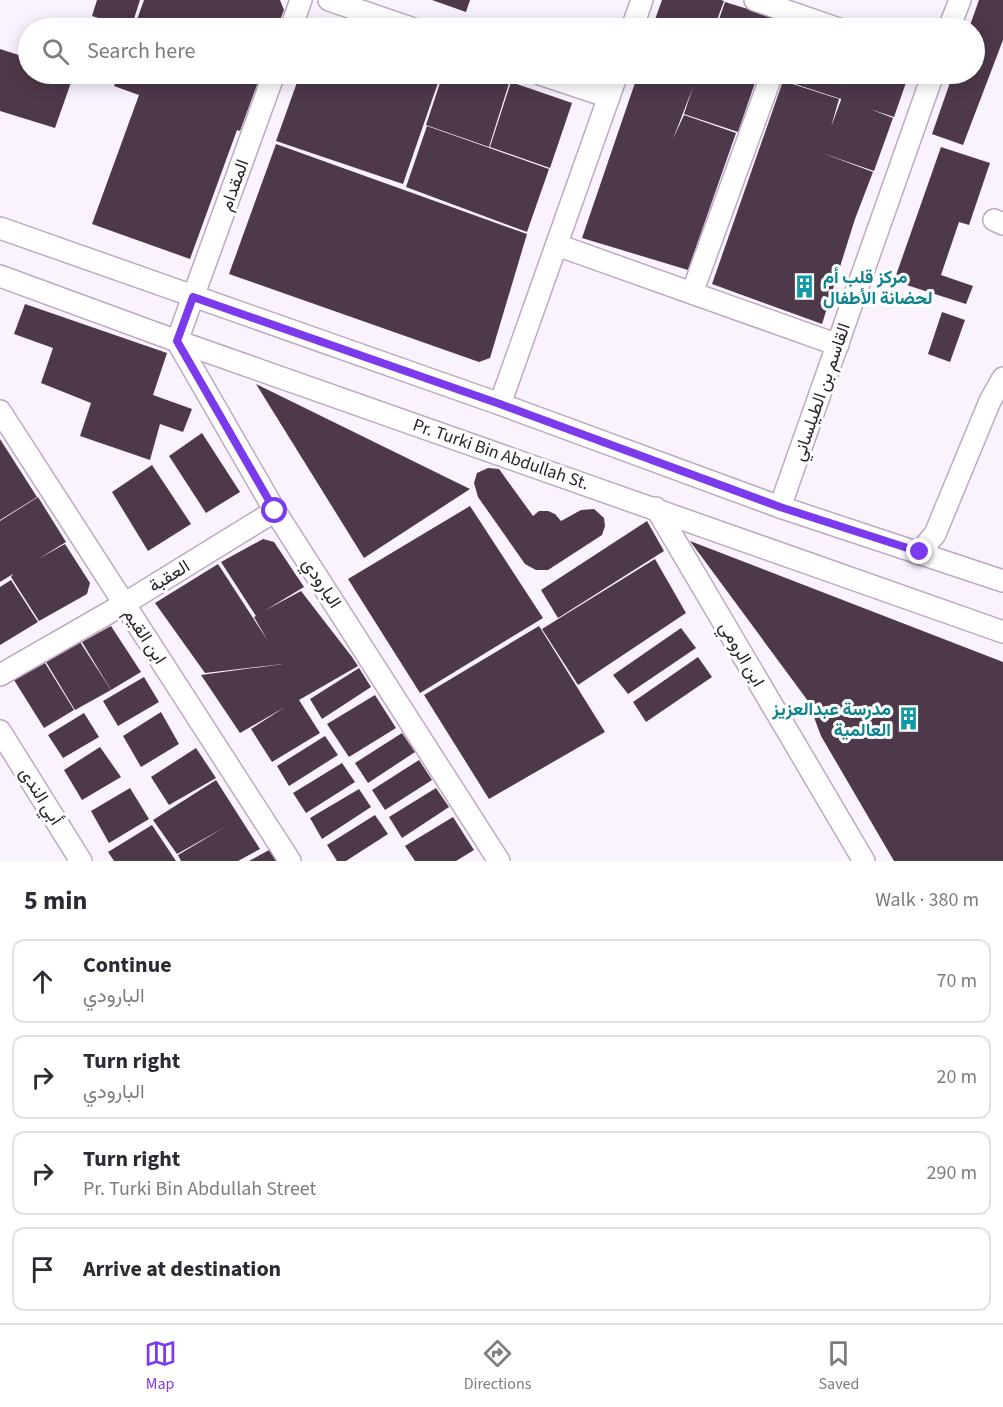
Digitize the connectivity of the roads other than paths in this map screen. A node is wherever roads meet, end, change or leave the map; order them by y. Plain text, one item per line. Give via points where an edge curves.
1 (301, 0) edge
2 (329, 0) edge
3 (642, 0) edge
4 (755, 0) edge
5 (960, 0) edge
6 (295, 18) edge
7 (382, 18) edge
8 (636, 18) edge
9 (787, 18) edge
10 (953, 18) edge
11 (270, 84) edge
12 (570, 84) edge
13 (614, 84) edge
14 (768, 84) edge
15 (929, 84) edge
16 (609, 97) junction
17 (0, 228) edge
18 (557, 245) junction
19 (0, 276) edge
20 (692, 293) junction
21 (193, 297) junction
22 (177, 341) junction
23 (838, 345) junction
24 (1000, 388) edge
25 (500, 404) junction
26 (0, 411) edge
27 (780, 507) junction
28 (657, 508) junction
29 (275, 511) junction
30 (920, 552) junction
31 (1003, 581) edge
32 (124, 604) junction
33 (1003, 632) edge
34 (0, 675) edge
35 (0, 731) edge
36 (81, 861) edge
37 (290, 861) edge
38 (499, 861) edge
39 (864, 861) edge

1 - 6 street
2 - 7 street
3 - 8 street
4 - 9 street
5 - 10 street
11 - 21 street, المقدام
12 - 16 street
13 - 16 street
14 - 20 street
15 - 23 street, القاسم بن الطيلساني
16 - 18 street
17 - 21 street
18 - 20 street
18 - 25 street
19 - 22 street, Pr. Turki Bin Abdullah St.
20 - 23 street
21 - 22 street
21 - 25 street
22 - 28 street, Pr. Turki Bin Abdullah St.
22 - 29 street, البارودي
23 - 27 street, القاسم بن الطيلساني
24 - 30 street via 935,534
25 - 27 street
26 - 32 street, ابن القيم
27 - 30 street
28 - 33 street, Pr. Turki Bin Abdullah St.
28 - 39 street, ابن الرومي
29 - 32 street, العقبة
29 - 38 street, البارودي
30 - 31 street
32 - 34 street, العقبة
32 - 37 street, ابن القيم
35 - 36 street, أبي الندى

